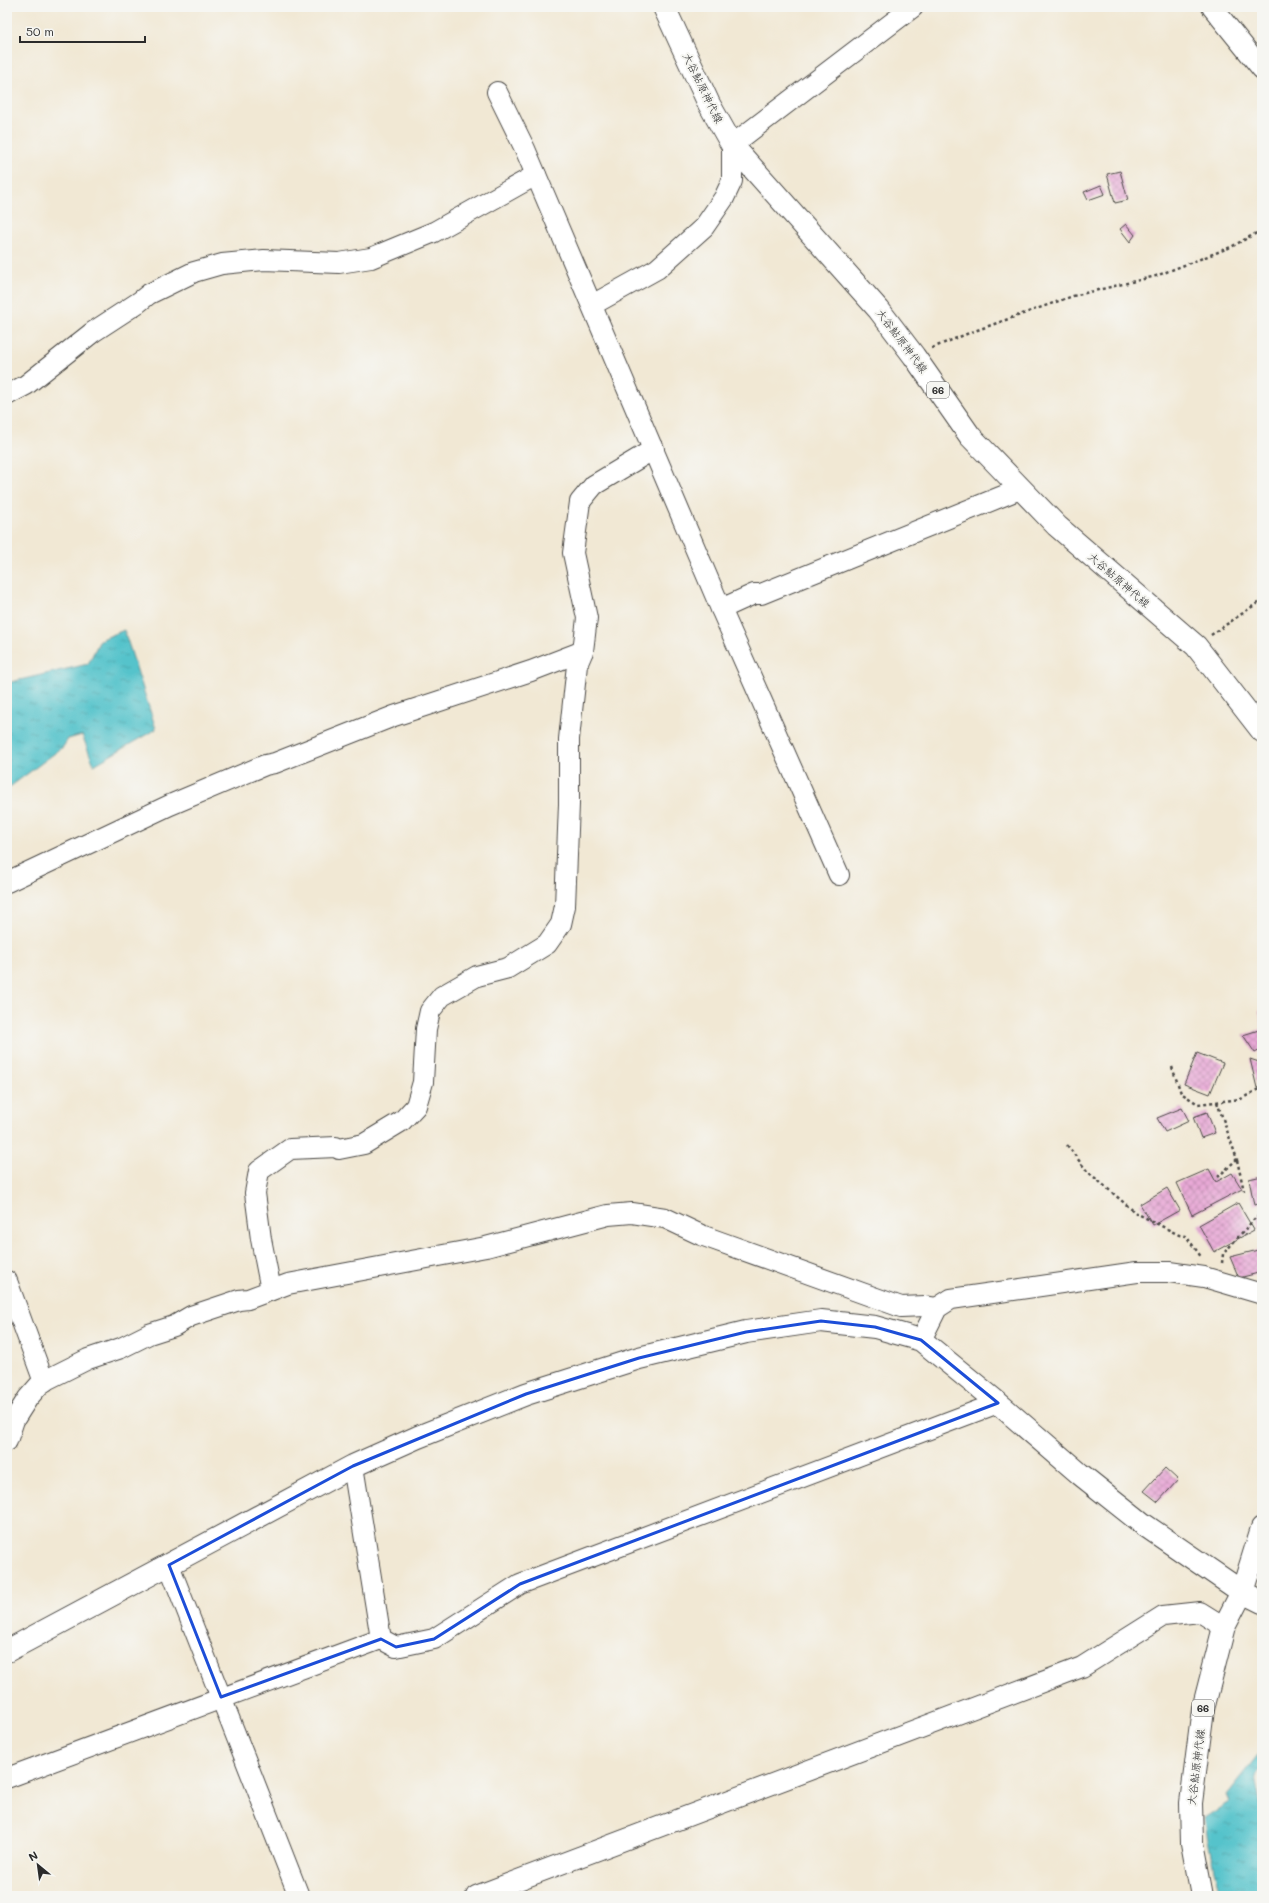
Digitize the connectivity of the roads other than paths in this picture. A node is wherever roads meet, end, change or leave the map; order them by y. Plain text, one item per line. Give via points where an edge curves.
1 (664, 7) edge
2 (913, 7) edge
3 (1212, 7) edge
4 (1262, 69) edge
5 (497, 92) dead end
6 (732, 145) junction
7 (536, 175) junction
8 (592, 305) junction
9 (7, 395) edge
10 (654, 449) junction
11 (1020, 489) junction
12 (721, 609) junction
13 (583, 651) junction
14 (1262, 732) edge
15 (839, 875) dead end
16 (7, 882) edge
17 (7, 1281) edge
18 (271, 1290) junction
19 (1262, 1294) edge
20 (937, 1308) junction
21 (921, 1340) junction
22 (44, 1382) junction
23 (998, 1403) junction
24 (7, 1441) edge
25 (353, 1466) junction
26 (1262, 1528) edge
27 (170, 1565) junction
28 (1242, 1592) junction
29 (1262, 1602) edge
30 (1224, 1627) junction
31 (380, 1639) junction
32 (7, 1652) edge
33 (221, 1697) junction
34 (7, 1778) edge
35 (299, 1896) edge
36 (476, 1896) edge
37 (1202, 1896) edge

1 - 6 street, 大谷鮎原神代線 / 66 via 709,104
2 - 6 street
3 - 4 street
5 - 7 street
6 - 8 street via 732,181 724,198 704,227 657,269
6 - 11 street, 大谷鮎原神代線 / 66 via 879,310 970,436
7 - 8 street
7 - 9 street via 434,232 371,258 339,263 264,260 222,264 194,272 149,294 93,332 26,385
8 - 10 street
10 - 12 street
10 - 13 street via 594,485 580,502 573,553 587,618
11 - 12 street
11 - 14 street, 大谷鮎原神代線 / 66 via 1056,526 1196,646
12 - 15 street
13 - 16 street via 531,671 394,716 265,765 170,805
13 - 18 street via 577,665 569,739 565,906 561,924 547,944 508,968 477,976 442,996 430,1011 426,1029 424,1082 416,1106 402,1121 364,1144 339,1149 336,1147 290,1150 259,1171 255,1193 260,1239
17 - 22 street
18 - 20 street via 288,1284 486,1247 608,1215 632,1213 665,1218 701,1235 901,1307
18 - 22 street via 191,1316 174,1326 88,1359
19 - 20 street via 1204,1277 1169,1272 1137,1272 951,1299
20 - 21 street
21 - 23 street
21 - 25 street via 875,1327 821,1321 746,1332 639,1358 526,1394
22 - 24 street via 28,1398 14,1420
23 - 28 street via 1143,1524
23 - 31 street via 520,1584 434,1639 396,1647
25 - 27 street
25 - 31 street
26 - 28 street, 大谷鮎原神代線 / 66
27 - 32 street
27 - 33 street
28 - 29 street
28 - 30 street, 大谷鮎原神代線 / 66
30 - 36 street via 1200,1612 1163,1616 1082,1667
30 - 37 street, 大谷鮎原神代線 / 66 via 1203,1709 1190,1803 1192,1843
31 - 33 street
33 - 34 street
33 - 35 street

